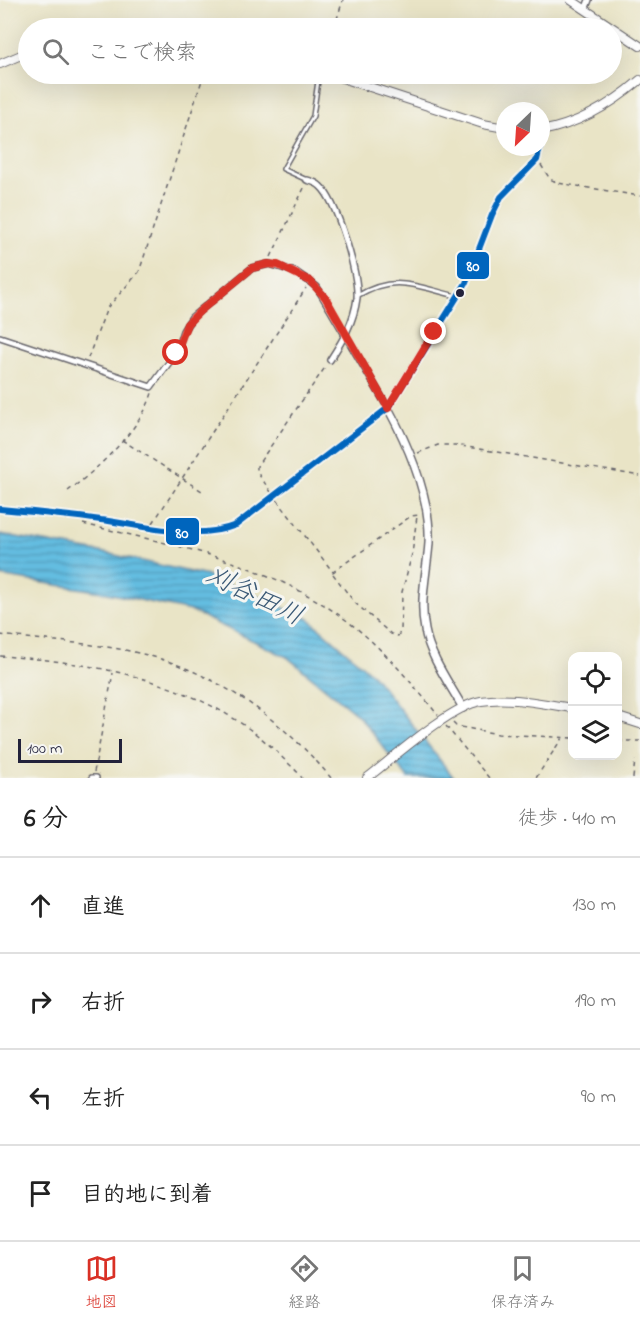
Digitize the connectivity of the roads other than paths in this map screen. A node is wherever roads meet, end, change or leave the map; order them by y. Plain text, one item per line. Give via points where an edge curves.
1 (571, 0) edge
2 (589, 0) edge
3 (585, 10) junction
4 (597, 18) edge
5 (622, 34) edge
6 (640, 46) edge
7 (18, 56) edge
8 (0, 64) edge
9 (640, 80) edge
10 (318, 84) edge
11 (361, 84) edge
12 (496, 126) edge
13 (550, 129) edge
14 (538, 156) edge
15 (307, 180) joint
16 (357, 296) junction
17 (457, 296) junction
18 (347, 335) junction
19 (0, 337) edge
20 (330, 360) road end
21 (388, 408) junction
22 (0, 509) edge
23 (568, 707) edge
24 (463, 708) junction
25 (622, 718) edge
26 (640, 724) edge
27 (367, 778) edge

1 - 3 main road
2 - 3 street
3 - 4 main road
5 - 6 main road
7 - 8 main road
9 - 13 main road via 590,115
10 - 15 lane via 313,116 283,170
11 - 12 main road
14 - 17 street via 501,197 476,261
15 - 16 street via 324,191 349,246
16 - 17 lane via 383,283 399,282
16 - 18 street
17 - 21 street
18 - 19 street via 325,297 310,281 287,268 268,264 252,268 192,317 176,353 151,387
18 - 20 street
18 - 21 street
21 - 22 street via 236,525 215,533
21 - 24 street via 427,514 424,629
23 - 24 main road via 502,699 478,701
24 - 27 main road
25 - 26 main road

